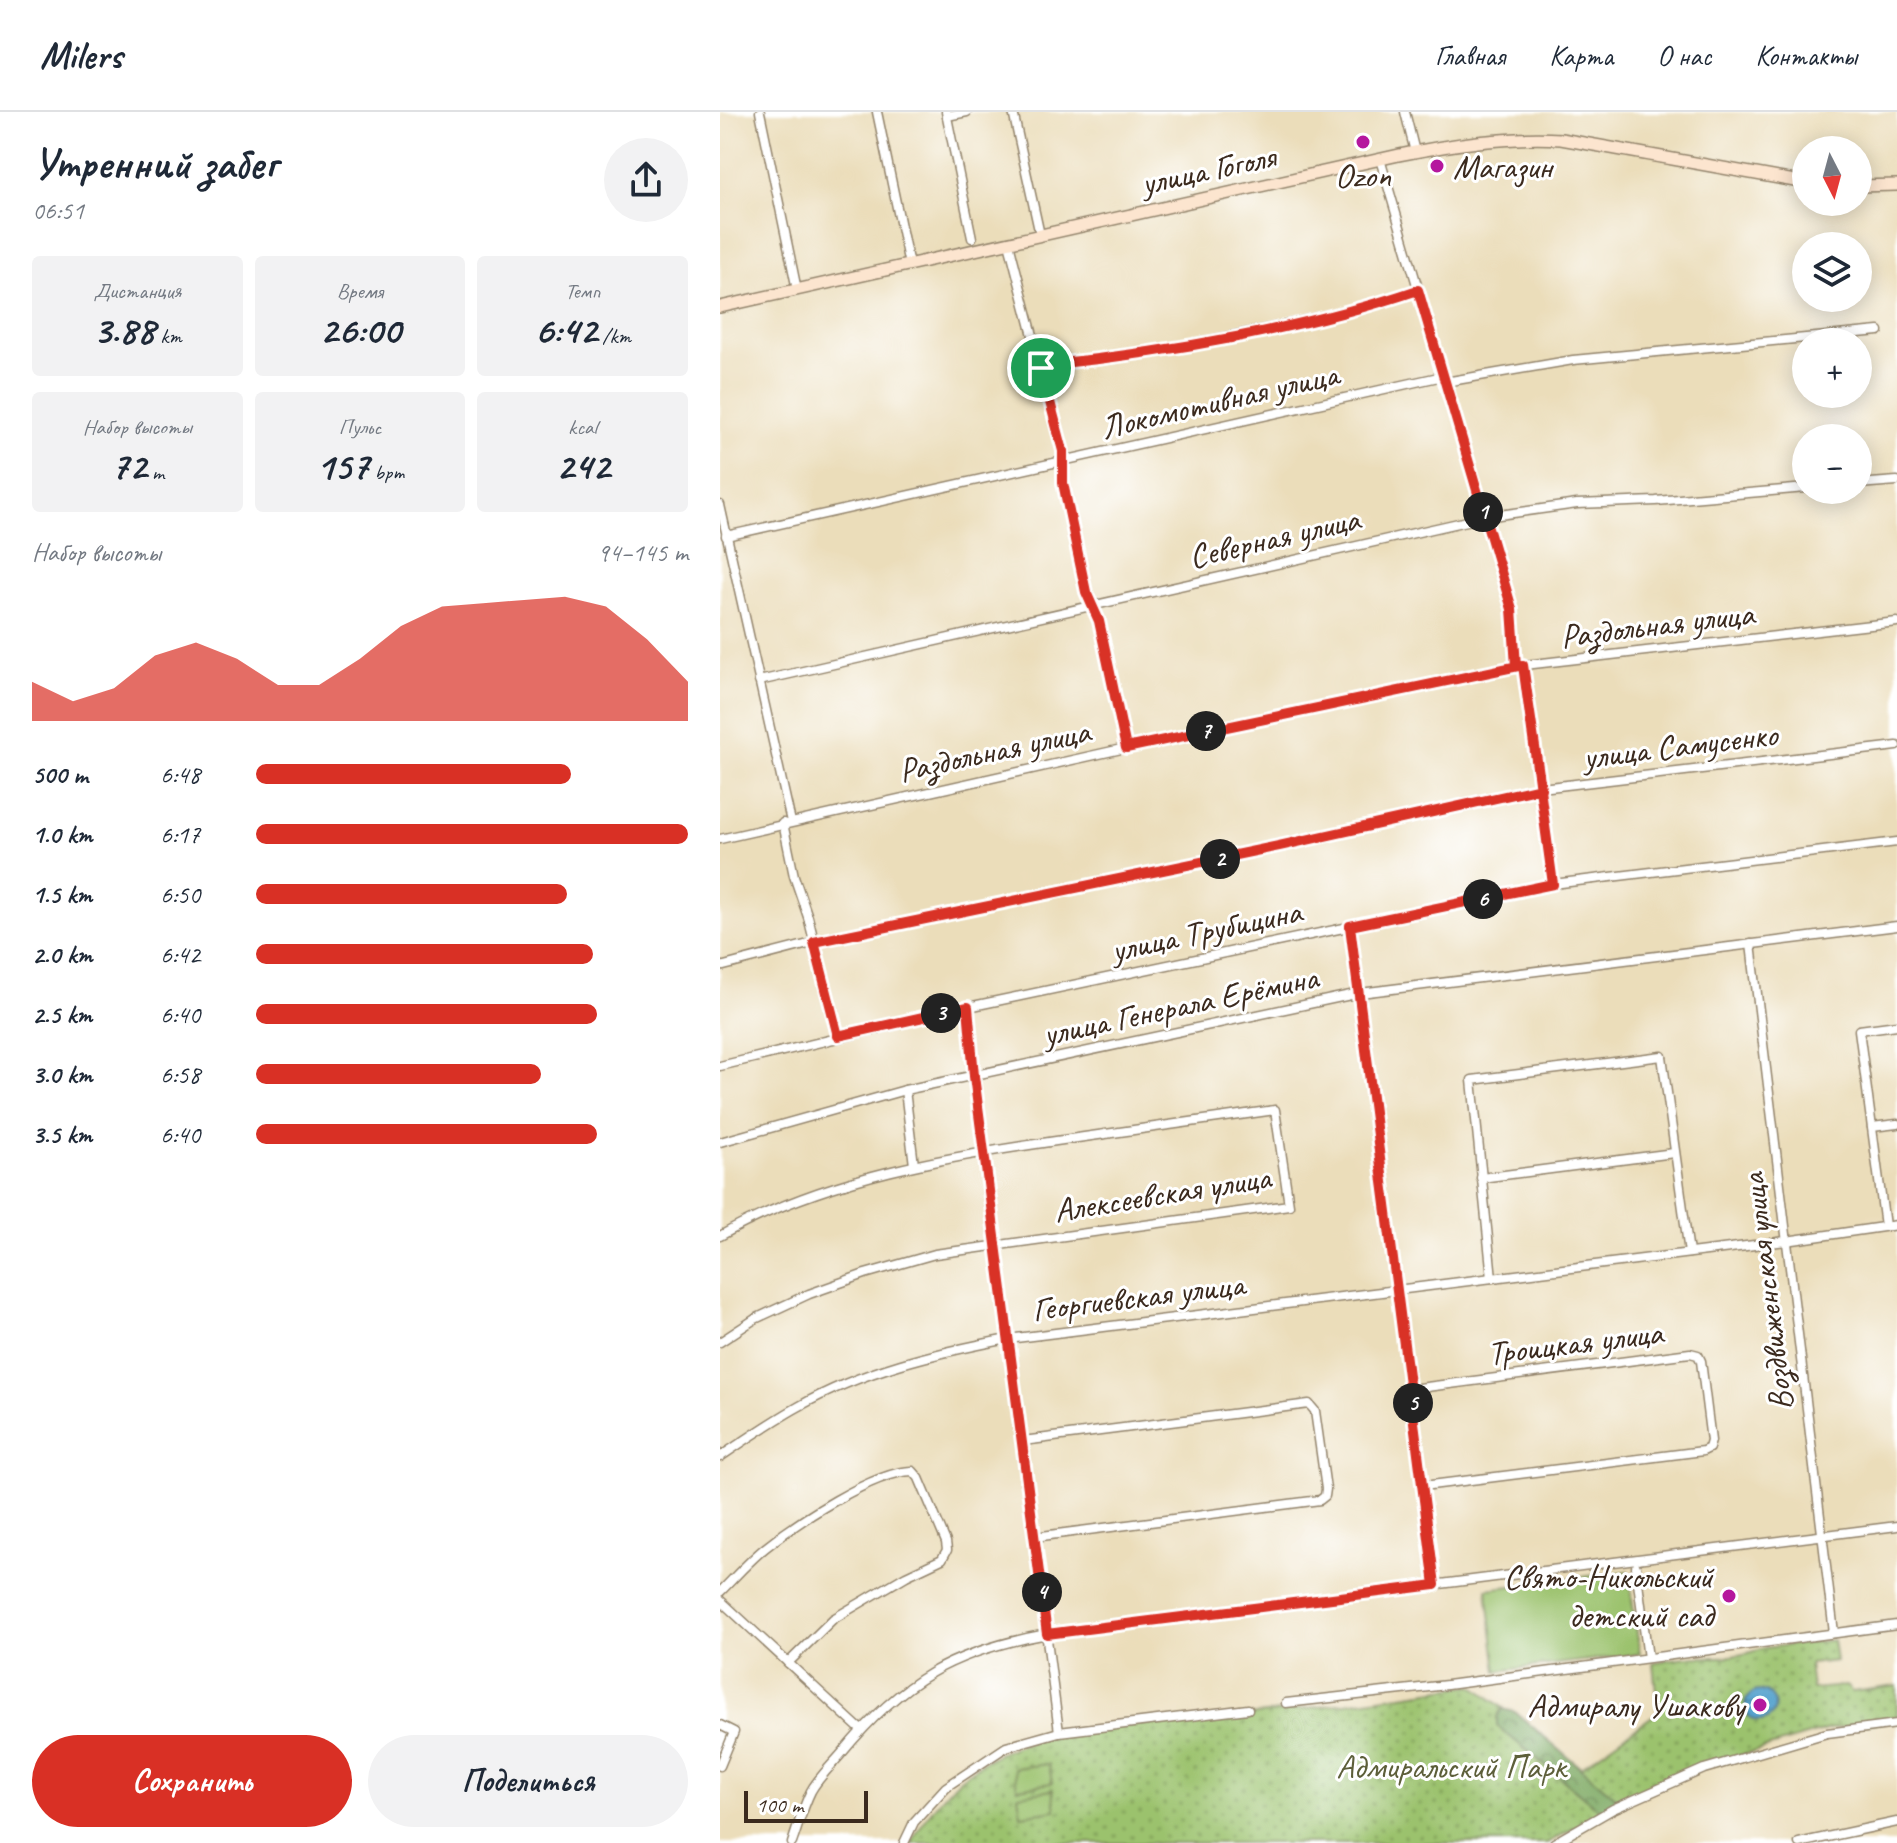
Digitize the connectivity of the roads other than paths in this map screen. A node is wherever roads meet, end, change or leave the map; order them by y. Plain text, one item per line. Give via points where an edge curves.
1 (760, 112) edge
2 (877, 112) edge
3 (967, 112) edge
4 (1013, 112) edge
5 (1405, 112) edge
6 (947, 114) edge
7 (1415, 152) junction
8 (1380, 159) junction
9 (1792, 180) edge
10 (1897, 185) edge
11 (1872, 186) edge
12 (1040, 235) junction
13 (972, 238) dead end
14 (1009, 243) junction
15 (909, 265) junction
16 (797, 290) junction
17 (1418, 290) junction
18 (720, 307) edge
19 (1879, 331) dead end
20 (1041, 368) junction
21 (1444, 379) junction
22 (1063, 463) junction
23 (1897, 481) edge
24 (1872, 483) edge
25 (1792, 489) edge
26 (720, 505) edge
27 (1485, 517) junction
28 (726, 536) junction
29 (1093, 604) junction
30 (1897, 622) edge
31 (1519, 665) junction
32 (759, 681) junction
33 (1897, 746) edge
34 (1126, 748) junction
35 (1541, 788) junction
36 (787, 822) junction
37 (720, 839) edge
38 (1897, 842) edge
39 (1553, 884) junction
40 (1350, 926) junction
41 (1897, 926) edge
42 (814, 942) junction
43 (1751, 944) junction
44 (720, 967) edge
45 (1360, 993) junction
46 (968, 1007) junction
47 (1897, 1025) edge
48 (838, 1036) junction
49 (720, 1066) edge
50 (974, 1076) junction
51 (905, 1090) junction
52 (1897, 1124) edge
53 (1872, 1127) junction
54 (720, 1142) edge
55 (985, 1151) junction
56 (1674, 1153) junction
57 (914, 1165) junction
58 (1481, 1178) junction
59 (1897, 1225) edge
60 (1885, 1226) junction
61 (720, 1236) edge
62 (1786, 1241) junction
63 (997, 1245) junction
64 (1689, 1253) junction
65 (1492, 1278) junction
66 (1397, 1289) junction
67 (1008, 1339) junction
68 (720, 1342) edge
69 (1411, 1389) junction
70 (1023, 1441) junction
71 (720, 1457) edge
72 (1423, 1486) junction
73 (1897, 1526) edge
74 (1822, 1536) junction
75 (1034, 1537) junction
76 (1636, 1567) dead end
77 (1435, 1585) junction
78 (720, 1592) edge
79 (720, 1600) edge
80 (1897, 1625) edge
81 (1834, 1633) junction
82 (1047, 1634) junction
83 (1648, 1658) junction
84 (788, 1663) junction
85 (1286, 1703) dead end
86 (1248, 1709) dead end
87 (1897, 1724) edge
88 (720, 1725) edge
89 (861, 1730) junction
90 (1059, 1732) junction
91 (720, 1766) edge
92 (1897, 1822) edge
93 (792, 1843) edge
94 (904, 1843) edge
95 (1554, 1843) edge
96 (1799, 1843) edge

1 - 16 street
2 - 15 street
3 - 6 street
4 - 12 street
5 - 7 street
6 - 13 street
7 - 8 main road, улица Гоголя
7 - 9 main road, улица Гоголя via 1520,137 1561,139
8 - 12 main road, улица Гоголя
8 - 17 street
10 - 11 main road
12 - 14 main road, улица Гоголя
14 - 15 main road, улица Гоголя
14 - 20 street
15 - 16 main road, улица Гоголя
16 - 18 main road, улица Гоголя
17 - 20 street via 1276,327
17 - 21 street
19 - 21 street, Локомотивная улица via 1573,360
20 - 22 street
21 - 22 street, Локомотивная улица
21 - 27 street
22 - 28 street, Локомотивная улица
22 - 29 street via 1086,592
23 - 24 street
25 - 27 street, Северная улица via 1577,504
26 - 28 street
27 - 29 street, Северная улица
27 - 31 street via 1512,609
28 - 32 street
29 - 32 street, Северная улица
29 - 34 street
30 - 31 street, Раздольная улица
31 - 34 street, Раздольная улица
31 - 35 street
32 - 36 street
33 - 35 street, улица Самусенко
34 - 36 street, Раздольная улица
35 - 39 street
35 - 42 street, улица Самусенко
36 - 37 street, Раздольная улица
36 - 42 street via 794,876
38 - 39 street, улица Трубицина
39 - 40 street, улица Трубицина
40 - 45 street
40 - 46 street, улица Трубицина
41 - 43 street, улица Генерала Ерёмина
42 - 44 street, улица Самусенко
42 - 48 street
43 - 45 street, улица Генерала Ерёмина
43 - 62 street, Воздвиженская улица
45 - 50 street, улица Генерала Ерёмина
45 - 66 street
46 - 48 street, улица Трубицина
46 - 50 street
47 - 53 street via 1859,1030
48 - 49 street, улица Трубицина
50 - 51 street, улица Генерала Ерёмина
50 - 55 street
51 - 54 street, улица Генерала Ерёмина
51 - 57 street
52 - 53 street
53 - 60 street
55 - 57 street
55 - 63 street
55 - 63 street, Алексеевская улица via 1275,1110 1289,1205
56 - 58 street
56 - 58 street via 1662,1056 1472,1080
56 - 64 street
57 - 61 street via 838,1185
58 - 65 street
59 - 60 street, Георгиевская улица
60 - 62 street, Георгиевская улица
62 - 64 street, Георгиевская улица
62 - 74 street, Воздвиженская улица
63 - 67 street
63 - 68 street via 935,1254 865,1274 755,1319
64 - 65 street, Георгиевская улица
65 - 66 street, Георгиевская улица
66 - 67 street, Георгиевская улица
66 - 69 street
67 - 70 street
67 - 71 street, Георгиевская улица via 851,1381 799,1406
69 - 72 street
69 - 72 street, Троицкая улица via 1690,1353 1701,1361 1711,1441 1703,1451
70 - 75 street
70 - 75 street via 1309,1404 1315,1411 1326,1489 1320,1500
72 - 77 street
73 - 74 street
74 - 77 street
74 - 81 street, Воздвиженская улица
75 - 82 street
76 - 83 street
77 - 82 street
78 - 84 street via 765,1548 851,1492 900,1471 913,1471 946,1542 942,1559 833,1619
79 - 84 street
80 - 81 street
81 - 83 street
82 - 89 street via 985,1649 919,1678
82 - 90 street
83 - 85 street
84 - 89 street
86 - 90 street
87 - 95 street via 1827,1733 1704,1769 1613,1809
88 - 91 street via 734,1732
89 - 93 street via 812,1789
90 - 94 street via 1006,1747 975,1765 914,1822
92 - 96 street

